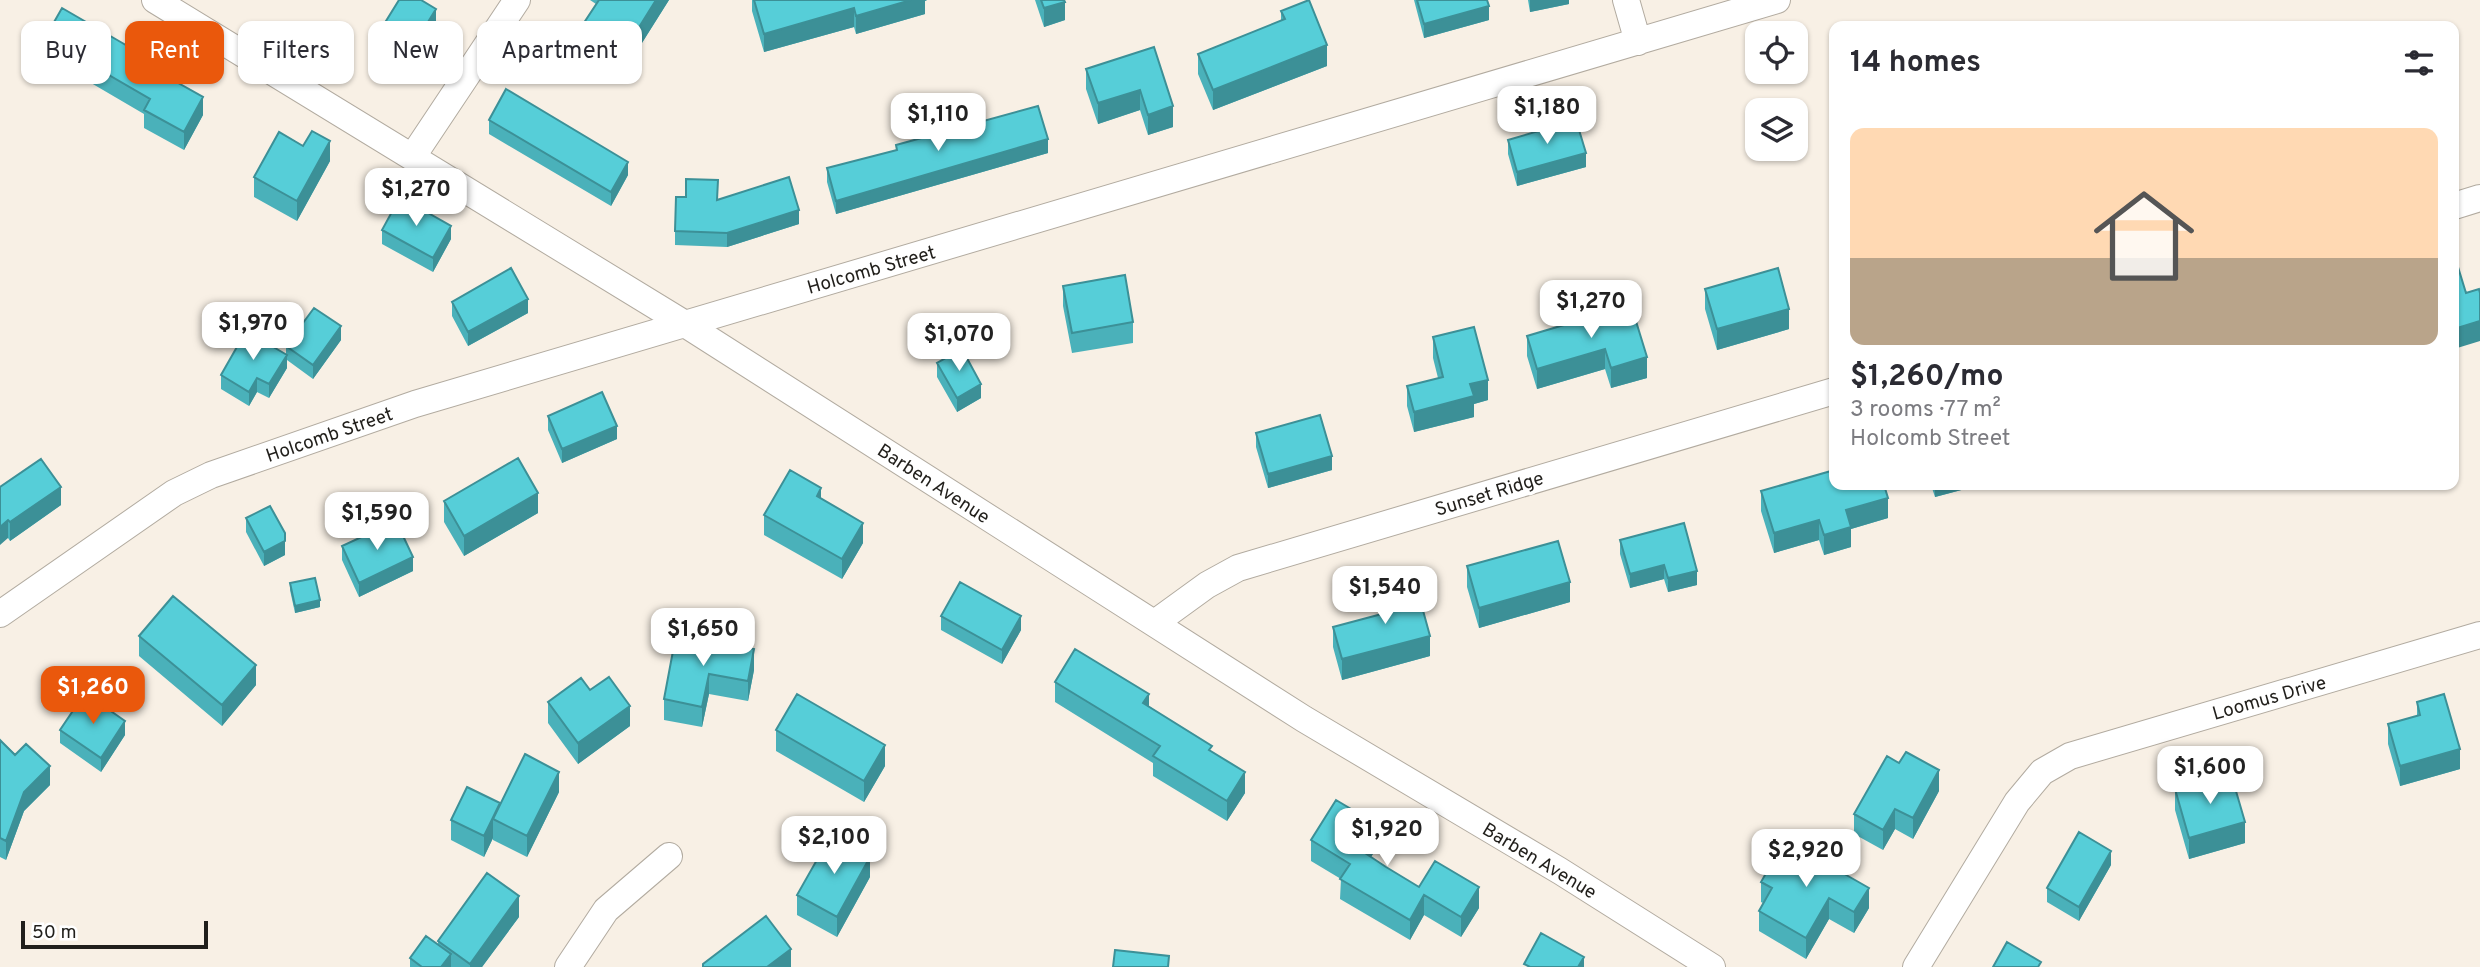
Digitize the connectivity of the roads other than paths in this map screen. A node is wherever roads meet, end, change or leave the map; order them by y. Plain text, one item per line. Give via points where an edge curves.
1 (155, 0) edge
2 (517, 0) edge
3 (1626, 0) edge
4 (1777, 0) edge
5 (1638, 42) junction
6 (414, 156) junction
7 (2480, 198) edge
8 (2459, 204) edge
9 (685, 324) junction
10 (1829, 392) edge
11 (0, 614) edge
12 (1156, 622) junction
13 (2480, 635) edge
14 (669, 856) dead end
15 (568, 967) edge
16 (1712, 967) edge
17 (1916, 967) edge

1 - 6 street, Barben Avenue
2 - 6 street
3 - 5 street
4 - 5 street, Holcomb Street
5 - 9 street, Holcomb Street
6 - 9 street, Barben Avenue
7 - 8 street
9 - 11 street, Holcomb Street via 415,404 211,475 174,493
9 - 12 street, Barben Avenue
10 - 12 street, Sunset Ridge via 1238,568
12 - 16 street, Barben Avenue via 1304,719
13 - 17 street, Loomus Drive via 2060,761 2042,772 2017,802
14 - 15 street via 606,910

